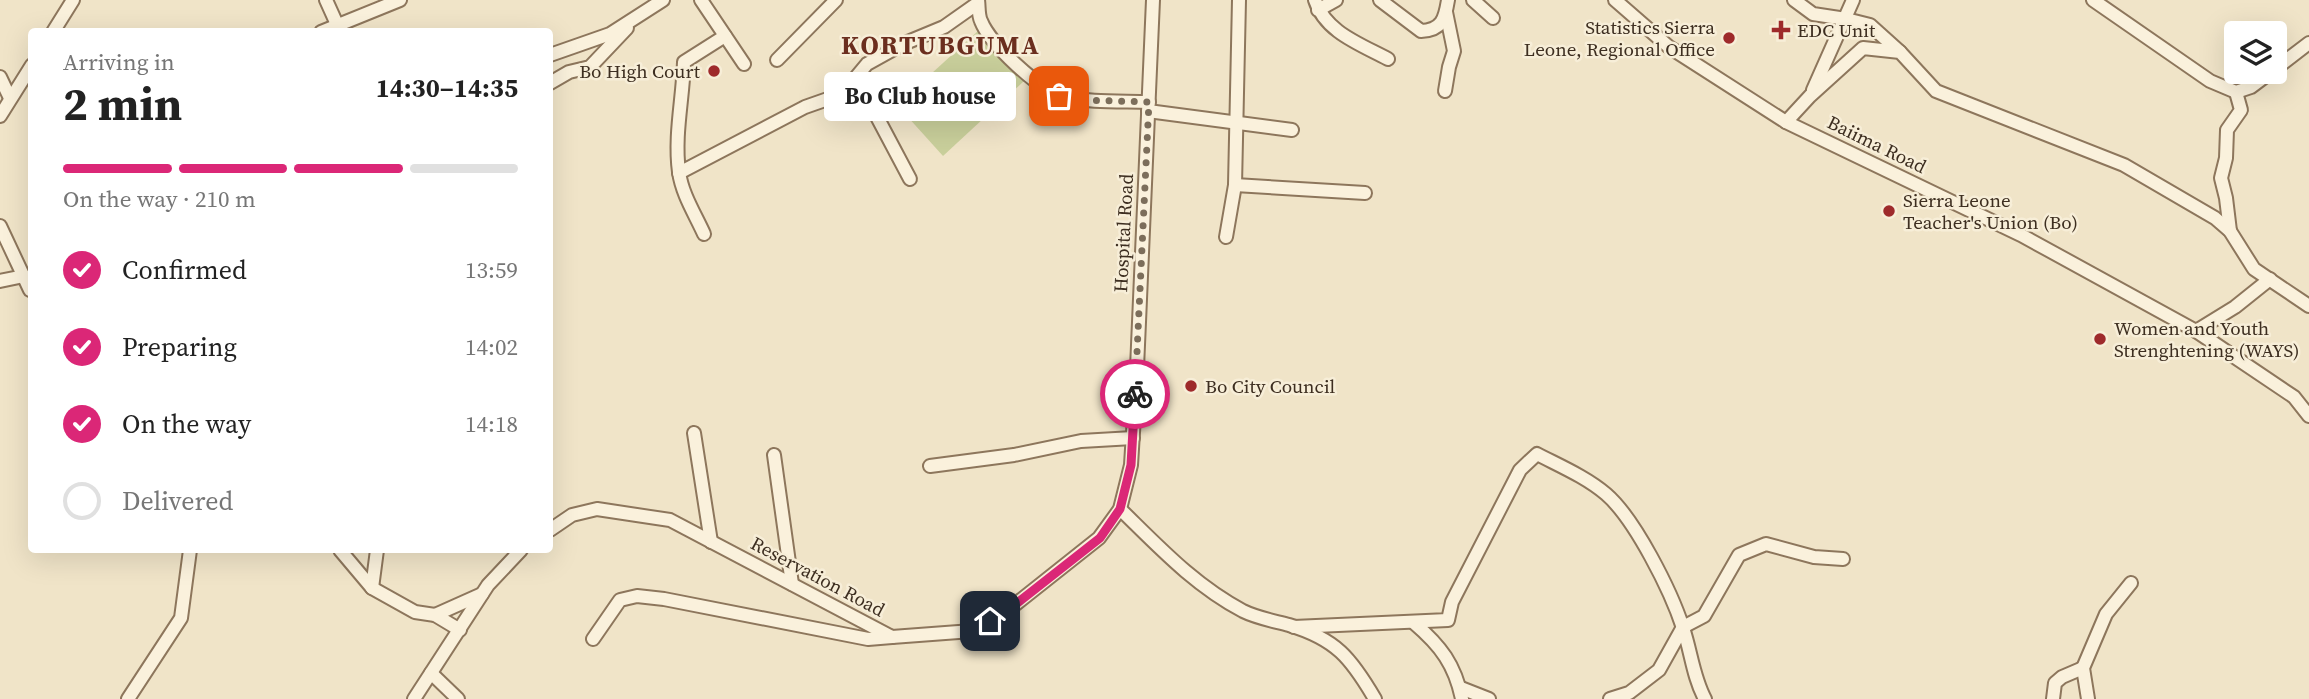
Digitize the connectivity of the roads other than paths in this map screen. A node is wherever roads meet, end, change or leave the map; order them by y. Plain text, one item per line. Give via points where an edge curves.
1 (74, 0) edge
2 (326, 0) edge
3 (400, 0) edge
4 (663, 0) edge
5 (701, 0) edge
6 (836, 0) edge
7 (1153, 0) edge
8 (1239, 0) edge
9 (1336, 0) edge
10 (1380, 0) edge
11 (1473, 0) edge
12 (1615, 0) edge
13 (1794, 0) edge
14 (1853, 0) edge
15 (2093, 0) edge
16 (978, 2) edge
17 (1317, 5) edge
18 (1447, 6) edge
19 (636, 17) junction
20 (1493, 18) dead end
21 (1846, 19) junction
22 (56, 28) edge
23 (339, 28) edge
24 (725, 36) junction
25 (2309, 43) edge
26 (1900, 52) junction
27 (553, 54) edge
28 (1388, 59) dead end
29 (777, 60) dead end
30 (2287, 60) edge
31 (744, 64) dead end
32 (28, 71) edge
33 (0, 77) edge
34 (857, 79) junction
35 (553, 81) edge
36 (2255, 84) edge
37 (1445, 90) dead end
38 (2236, 92) junction
39 (1810, 96) junction
40 (10, 98) junction
41 (1148, 106) junction
42 (0, 116) edge
43 (1236, 122) junction
44 (1786, 122) junction
45 (1292, 130) dead end
46 (679, 173) junction
47 (910, 179) dead end
48 (1235, 185) junction
49 (1364, 193) dead end
50 (0, 226) edge
51 (2230, 231) junction
52 (704, 234) dead end
53 (1226, 237) dead end
54 (24, 275) junction
55 (2270, 279) junction
56 (0, 281) edge
57 (28, 285) edge
58 (2309, 306) edge
59 (2196, 331) junction
60 (2309, 416) edge
61 (694, 433) dead end
62 (1133, 438) junction
63 (774, 455) dead end
64 (930, 466) dead end
65 (1120, 509) junction
66 (553, 528) edge
67 (711, 542) junction
68 (190, 553) edge
69 (343, 553) edge
70 (377, 553) edge
71 (519, 553) edge
72 (1843, 559) dead end
73 (2131, 583) dead end
74 (792, 584) junction
75 (372, 588) junction
76 (483, 593) junction
77 (435, 615) junction
78 (1414, 623) junction
79 (1294, 627) junction
80 (1683, 627) junction
81 (460, 630) junction
82 (892, 637) junction
83 (593, 639) dead end
84 (2083, 668) junction
85 (431, 673) junction
86 (1460, 695) edge
87 (128, 699) edge
88 (414, 699) edge
89 (458, 699) edge
90 (1375, 699) edge
91 (1489, 699) edge
92 (1610, 699) edge
93 (1705, 699) edge
94 (2053, 699) edge
95 (2088, 699) edge

1 - 22 street
2 - 23 street
3 - 23 street
4 - 19 street
5 - 24 street
6 - 29 street
7 - 41 street, Hospital Road
8 - 43 street
9 - 17 street
10 - 18 street via 1421,31 1440,25
11 - 20 street
12 - 44 street, Baiima Road via 1669,47
13 - 21 street via 1813,14
14 - 21 street
15 - 38 street via 2210,81
16 - 34 street via 944,27 867,64
16 - 41 street via 981,22 1003,53 1059,96
17 - 28 street via 1331,27
18 - 37 street via 1454,51
19 - 27 street via 610,34
19 - 35 street via 590,67
21 - 26 street via 1870,25
21 - 39 street
24 - 31 street
24 - 46 street via 684,62 677,129
25 - 30 street
26 - 39 street via 1863,48
26 - 51 street via 1936,91 2124,165
32 - 40 street
33 - 40 street
34 - 46 street via 842,94 805,107
34 - 47 street
36 - 38 street
38 - 51 street via 2241,110 2227,130 2221,178
39 - 44 street
40 - 42 street
41 - 43 street
41 - 62 street, Hospital Road
43 - 45 street
43 - 48 street
44 - 59 street, Baiima Road via 2021,235
46 - 52 street
48 - 49 street
48 - 53 street
50 - 54 street
51 - 55 street via 2254,270
54 - 56 street
54 - 57 street
55 - 58 street
55 - 59 street
59 - 60 street, Baiima Road via 2294,397
61 - 67 street
62 - 64 street via 1082,440
62 - 65 street, Hospital Road
63 - 74 street
65 - 79 street via 1193,580 1245,612
65 - 82 street, Reservation Road via 1100,538 1007,611 972,631
66 - 67 street, Reservation Road via 572,515 597,509 670,520
67 - 74 street, Reservation Road
68 - 87 street via 181,618
69 - 75 street
70 - 75 street
71 - 76 street
72 - 80 street via 1760,544 1739,555 1704,616
73 - 84 street via 2106,614
74 - 82 street, Reservation Road
75 - 77 street via 415,612
76 - 77 street
76 - 81 street
77 - 81 street
78 - 79 street
78 - 80 street via 1448,620 1452,602 1520,470 1537,454 1580,476 1623,513 1665,582
78 - 86 street via 1449,660
79 - 90 street via 1336,645
80 - 92 street via 1659,670 1629,692
80 - 93 street
81 - 85 street
82 - 83 street via 868,639 638,597 620,600
84 - 94 street via 2055,683
84 - 95 street
85 - 88 street
85 - 89 street
86 - 91 street

